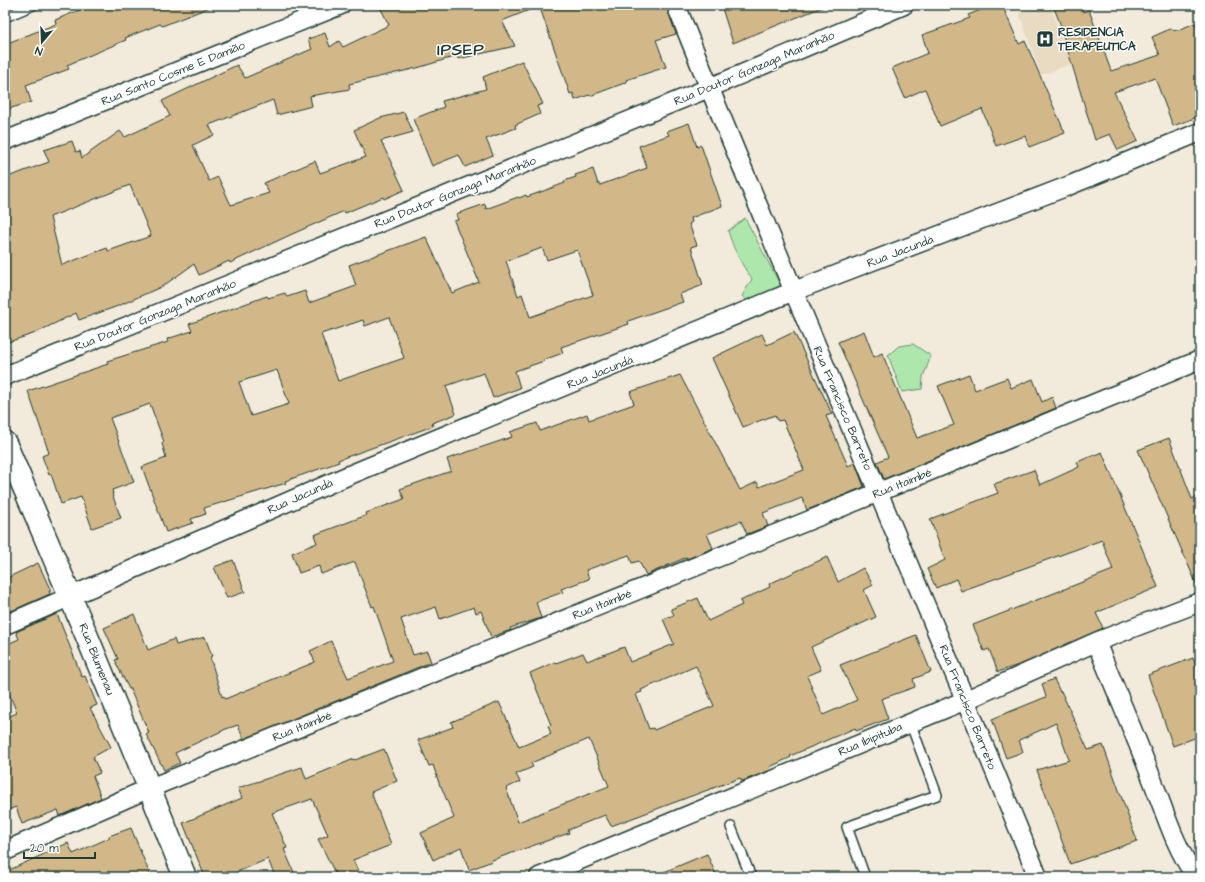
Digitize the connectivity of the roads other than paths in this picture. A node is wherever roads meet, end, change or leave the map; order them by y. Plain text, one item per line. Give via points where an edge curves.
1 (33, 5) edge
2 (342, 5) edge
3 (676, 5) edge
4 (904, 5) edge
5 (5, 16) edge
6 (709, 88) junction
7 (1200, 132) edge
8 (5, 141) edge
9 (794, 291) junction
10 (1200, 360) edge
11 (5, 376) edge
12 (5, 443) edge
13 (879, 492) junction
14 (71, 597) junction
15 (1200, 602) edge
16 (5, 625) edge
17 (1096, 642) junction
18 (966, 700) junction
19 (910, 722) junction
20 (150, 788) junction
21 (731, 827) dead end
22 (5, 851) edge
23 (185, 877) edge
24 (539, 877) edge
25 (751, 877) edge
26 (864, 877) edge
27 (1038, 877) edge
28 (1196, 877) edge

1 - 5 lane
2 - 8 street, Rua Santo Cosme E Damião
3 - 6 street, Rua Francisco Barreto
4 - 6 street, Rua Doutor Gonzaga Maranhão
6 - 9 street, Rua Francisco Barreto
6 - 11 street, Rua Doutor Gonzaga Maranhão
7 - 9 street, Rua Jacundá via 1068,186
9 - 13 street, Rua Francisco Barreto
9 - 14 street, Rua Jacundá via 347,476
10 - 13 street, Rua Itaimbé
12 - 14 main road, Rua Blumenau
13 - 18 street, Rua Francisco Barreto
13 - 20 street, Rua Itaimbé
14 - 16 street, Rua Jacundá
14 - 20 main road, Rua Blumenau
15 - 17 street, Rua Ibipituba
17 - 18 street, Rua Ibipituba
17 - 28 street via 1176,843
18 - 19 street, Rua Ibipituba
18 - 27 street, Rua Francisco Barreto
19 - 24 street, Rua Ibipituba
19 - 26 lane via 937,795 847,827
20 - 22 street, Rua Itaimbé
20 - 23 main road, Rua Blumenau
21 - 25 lane

